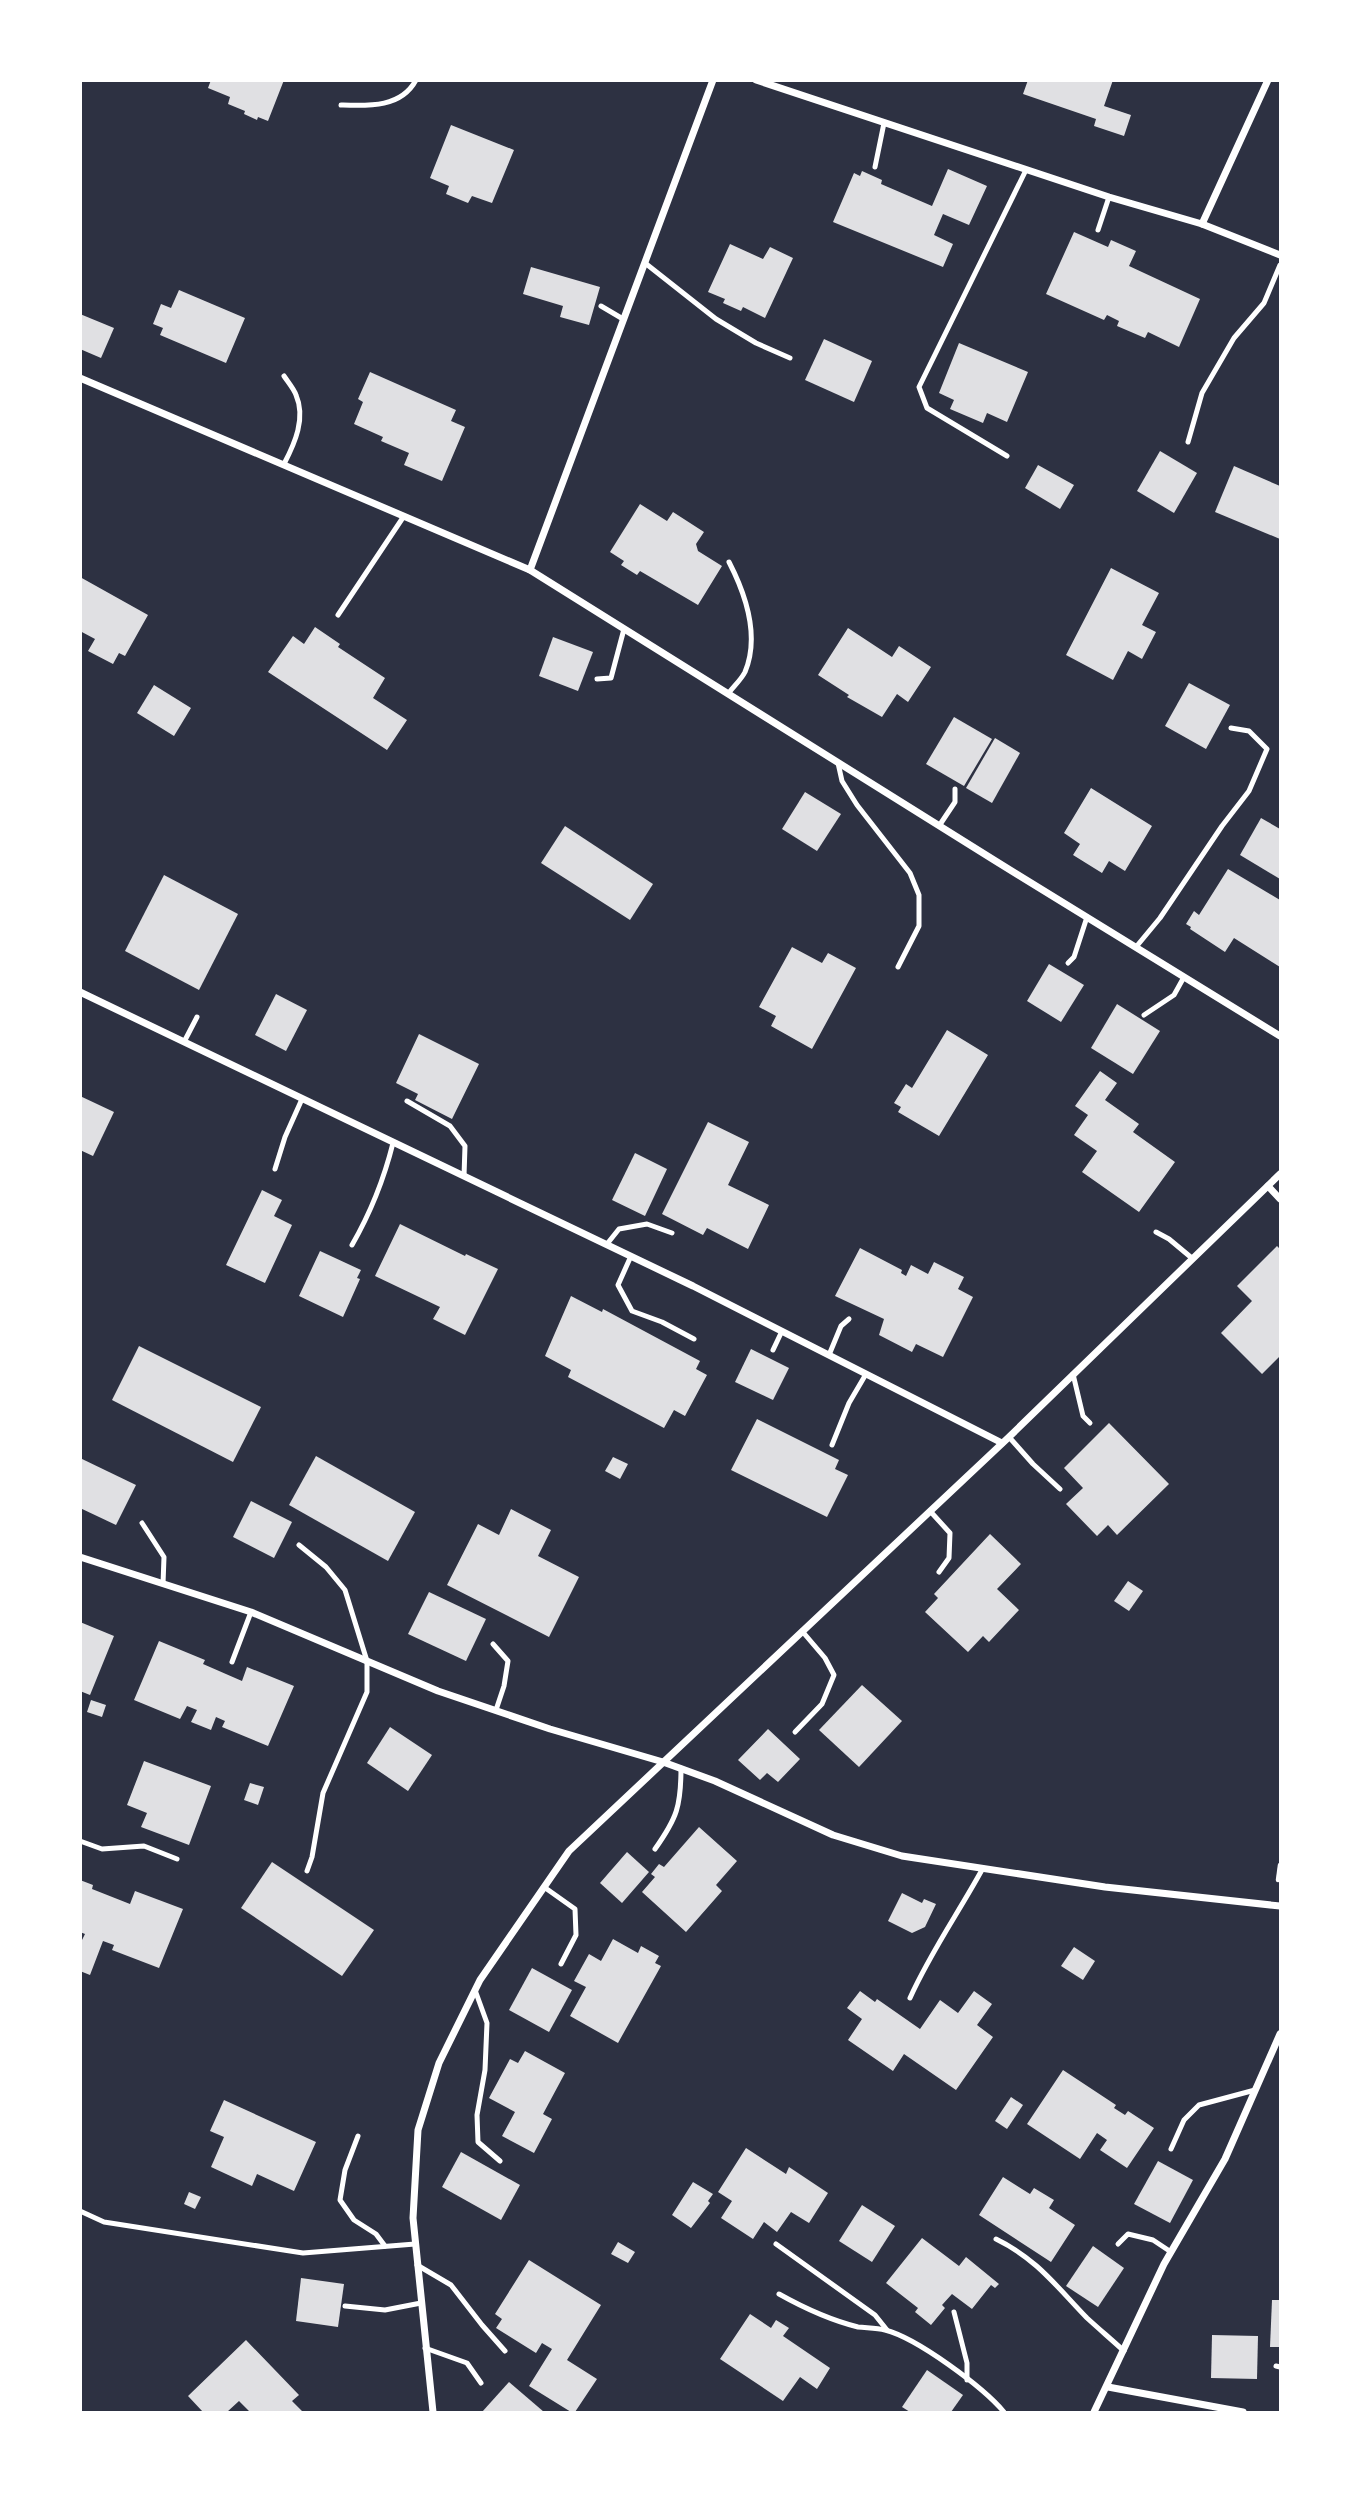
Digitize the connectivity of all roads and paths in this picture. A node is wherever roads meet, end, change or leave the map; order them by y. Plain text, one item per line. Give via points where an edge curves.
1 (416, 80) edge
2 (713, 80) edge
3 (757, 80) edge
4 (1268, 80) edge
5 (341, 105) dead end
6 (884, 123) junction
7 (874, 167) dead end
8 (1026, 170) junction
9 (1109, 197) junction
10 (1202, 224) junction
11 (1098, 230) dead end
12 (1280, 255) edge
13 (645, 263) junction
14 (1280, 265) edge
15 (601, 306) dead end
16 (623, 319) junction
17 (790, 358) dead end
18 (284, 376) dead end
19 (80, 378) edge
20 (1188, 442) dead end
21 (1007, 456) dead end
22 (284, 464) junction
23 (404, 516) junction
24 (729, 562) dead end
25 (530, 570) junction
26 (338, 615) dead end
27 (624, 629) junction
28 (597, 679) dead end
29 (728, 694) junction
30 (1231, 728) dead end
31 (838, 763) junction
32 (955, 789) dead end
33 (939, 826) junction
34 (1087, 918) junction
35 (1136, 947) junction
36 (1068, 963) dead end
37 (898, 967) dead end
38 (1184, 976) junction
39 (80, 992) edge
40 (1144, 1015) dead end
41 (197, 1017) dead end
42 (1280, 1036) edge
43 (184, 1042) junction
44 (302, 1099) junction
45 (407, 1101) dead end
46 (393, 1143) junction
47 (275, 1168) dead end
48 (1280, 1174) edge
49 (464, 1176) junction
50 (1268, 1186) junction
51 (1280, 1199) edge
52 (1156, 1231) dead end
53 (672, 1233) dead end
54 (607, 1244) junction
55 (352, 1245) dead end
56 (631, 1256) junction
57 (1193, 1259) junction
58 (849, 1319) dead end
59 (782, 1331) junction
60 (694, 1339) dead end
61 (773, 1350) dead end
62 (829, 1355) junction
63 (866, 1374) junction
64 (1073, 1374) junction
65 (1090, 1423) dead end
66 (1009, 1437) junction
67 (1002, 1443) junction
68 (832, 1445) dead end
69 (1060, 1489) dead end
70 (929, 1511) junction
71 (142, 1523) dead end
72 (299, 1545) dead end
73 (80, 1558) edge
74 (939, 1572) dead end
75 (163, 1584) junction
76 (251, 1612) junction
77 (802, 1631) junction
78 (493, 1644) dead end
79 (366, 1661) junction
80 (232, 1662) dead end
81 (495, 1710) junction
82 (795, 1732) dead end
83 (663, 1762) junction
84 (681, 1768) junction
85 (80, 1841) edge
86 (655, 1849) dead end
87 (177, 1859) dead end
88 (983, 1868) junction
89 (307, 1871) dead end
90 (544, 1887) junction
91 (1280, 1906) edge
92 (561, 1964) dead end
93 (475, 1990) junction
94 (910, 1998) dead end
95 (1280, 2034) edge
96 (1255, 2090) junction
97 (358, 2136) dead end
98 (1171, 2149) dead end
99 (499, 2161) dead end
100 (80, 2211) edge
101 (996, 2239) dead end
102 (415, 2244) junction
103 (1118, 2244) dead end
104 (776, 2245) dead end
105 (385, 2246) junction
106 (1171, 2252) junction
107 (417, 2265) junction
108 (779, 2294) dead end
109 (421, 2303) junction
110 (345, 2306) dead end
111 (954, 2312) dead end
112 (887, 2330) junction
113 (425, 2348) junction
114 (505, 2351) dead end
115 (1124, 2351) junction
116 (967, 2380) junction
117 (481, 2383) dead end
118 (1108, 2387) junction
119 (433, 2413) edge
120 (1004, 2413) edge
121 (1094, 2413) edge
122 (1243, 2413) edge

1 - 5 lane via 410,92 378,107
2 - 13 street
3 - 6 street
4 - 10 street
6 - 7 lane
6 - 8 street
8 - 9 street
8 - 21 lane via 919,387 927,408
9 - 10 street
9 - 11 lane
10 - 12 street
13 - 16 street
13 - 17 lane via 716,319
14 - 20 lane via 1264,303 1234,338 1202,393
15 - 16 lane
16 - 25 street
18 - 22 lane via 297,396 300,423
19 - 22 street
22 - 23 street
23 - 25 street
23 - 26 lane
24 - 29 lane via 750,616 751,646 745,673
25 - 27 street
27 - 28 lane via 611,678
27 - 29 street
29 - 31 street
30 - 35 lane via 1249,731 1267,749 1248,791
31 - 33 street
31 - 37 lane via 857,805 911,873 919,895 919,926
32 - 33 lane via 955,802
33 - 34 street
34 - 35 street
34 - 36 lane
35 - 38 street
38 - 40 lane via 1174,995
38 - 42 street
39 - 43 street
41 - 43 lane
43 - 44 street
44 - 46 street
44 - 47 lane
45 - 49 lane via 450,1126 464,1146
46 - 49 street
46 - 55 lane via 385,1175
48 - 50 street
49 - 54 street
50 - 51 street
50 - 57 street
52 - 57 lane
53 - 54 lane via 647,1224 619,1229
54 - 56 street
56 - 59 street
56 - 60 lane via 618,1284 632,1311
57 - 64 street
58 - 62 lane via 841,1326
59 - 61 lane
59 - 62 street
62 - 63 street
63 - 67 street
63 - 68 lane
64 - 65 lane via 1083,1416
64 - 66 street
66 - 67 street
66 - 69 lane
67 - 70 street
70 - 74 lane via 950,1533 949,1558
70 - 77 street
71 - 75 lane via 164,1557
72 - 79 lane via 345,1590
73 - 75 street
75 - 76 street
76 - 79 street
76 - 80 lane
77 - 82 lane via 834,1675 822,1704
77 - 83 street
78 - 81 lane via 508,1661
79 - 81 street
79 - 89 lane via 367,1692 323,1793
81 - 83 street
83 - 84 street
83 - 90 street via 569,1851
84 - 86 lane via 681,1800
84 - 88 street via 833,1835 902,1856
85 - 87 lane via 102,1849 144,1846
88 - 91 street
88 - 94 lane via 925,1964
90 - 92 lane via 575,1909 576,1935
90 - 93 street
93 - 99 lane via 487,2023 478,2142
93 - 102 street via 439,2063 418,2130
95 - 96 street
96 - 98 lane via 1199,2105 1184,2120
96 - 106 street via 1224,2159
97 - 105 lane via 340,2200 354,2220
100 - 105 lane via 104,2222 303,2253
101 - 115 lane via 1042,2269
102 - 105 lane
102 - 107 street
103 - 106 lane via 1128,2234 1153,2240
104 - 112 lane via 875,2315
106 - 115 street
107 - 109 street
107 - 114 lane via 451,2285
108 - 112 lane via 806,2310
109 - 110 lane via 385,2310
109 - 113 street
111 - 116 lane
112 - 116 lane
113 - 117 lane via 467,2363
113 - 119 street
115 - 118 street
116 - 120 lane
118 - 121 street
118 - 122 street

